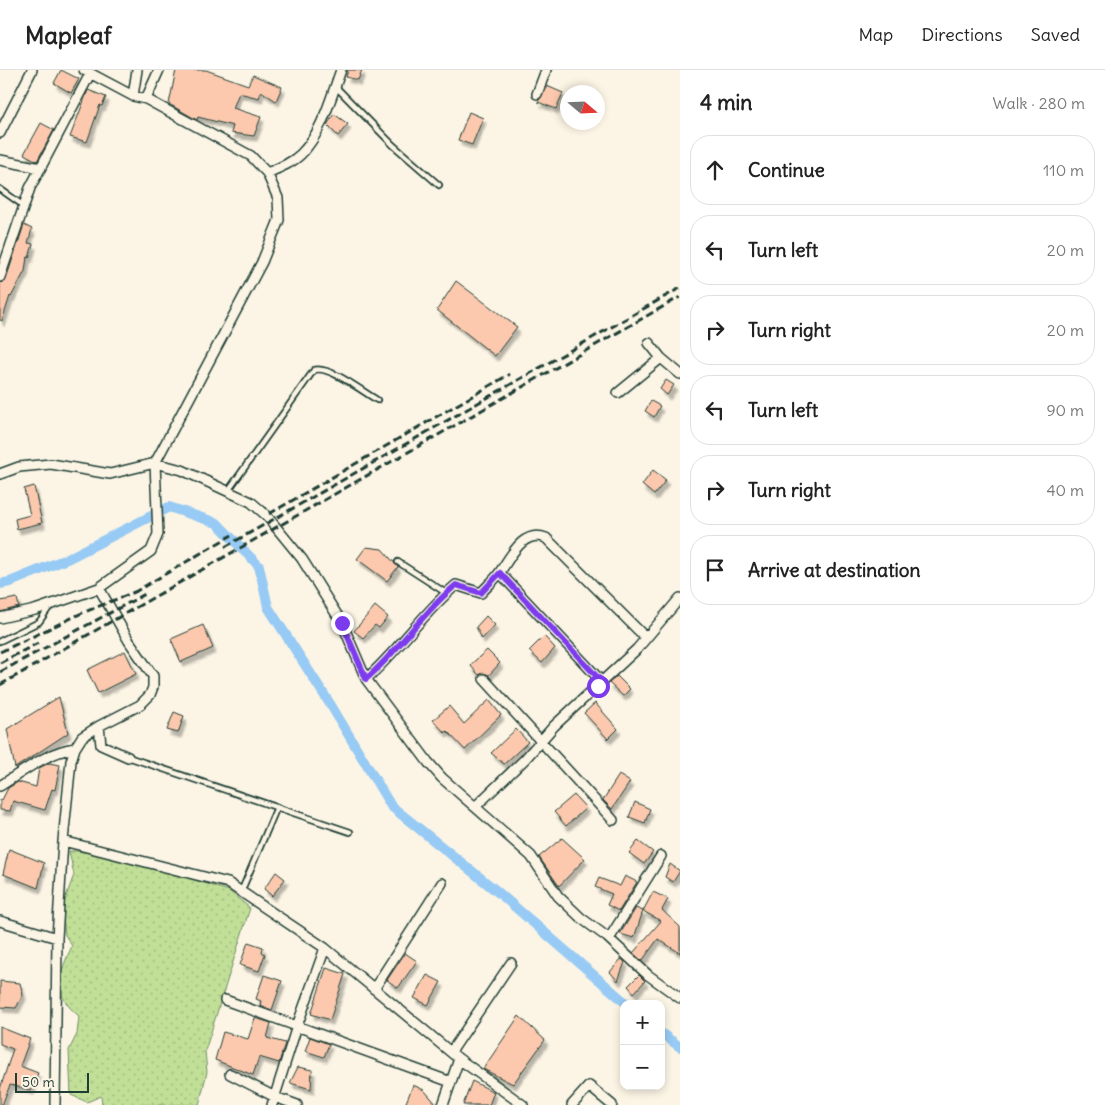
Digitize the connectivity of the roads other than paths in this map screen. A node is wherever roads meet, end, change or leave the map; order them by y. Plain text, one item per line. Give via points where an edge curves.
1 (32, 70) edge
2 (137, 70) edge
3 (158, 70) edge
4 (340, 70) edge
5 (546, 70) edge
6 (87, 72) edge
7 (335, 86) junction
8 (536, 94) dead end
9 (133, 96) junction
10 (146, 99) junction
11 (0, 133) edge
12 (0, 160) edge
13 (41, 168) junction
14 (267, 173) junction
15 (439, 185) dead end
16 (0, 189) edge
17 (24, 206) junction
18 (0, 277) edge
19 (649, 343) dead end
20 (661, 358) junction
21 (680, 374) edge
22 (618, 393) dead end
23 (377, 400) dead end
24 (155, 463) junction
25 (0, 474) edge
26 (228, 491) junction
27 (398, 562) dead end
28 (500, 573) junction
29 (98, 588) junction
30 (446, 593) junction
31 (680, 598) edge
32 (52, 604) junction
33 (677, 609) edge
34 (0, 618) edge
35 (646, 638) junction
36 (0, 641) edge
37 (366, 679) junction
38 (484, 679) dead end
39 (602, 682) junction
40 (98, 726) junction
41 (541, 742) junction
42 (75, 748) junction
43 (128, 757) joint
44 (0, 786) edge
45 (277, 807) junction
46 (475, 808) junction
47 (613, 820) dead end
48 (350, 832) dead end
49 (62, 841) junction
50 (661, 856) dead end
51 (442, 884) dead end
52 (242, 892) junction
53 (0, 921) edge
54 (58, 938) junction
55 (609, 939) junction
56 (325, 948) junction
57 (510, 962) dead end
58 (374, 989) junction
59 (678, 993) edge
60 (225, 1000) dead end
61 (296, 1026) junction
62 (451, 1052) junction
63 (459, 1058) junction
64 (230, 1074) dead end
65 (450, 1082) junction
66 (273, 1101) edge
67 (55, 1105) edge
68 (297, 1105) edge
69 (443, 1105) edge
70 (523, 1105) edge
71 (572, 1105) edge
72 (612, 1105) edge

1 - 11 street
2 - 9 street
3 - 10 street
4 - 7 street
5 - 8 street
6 - 9 street
6 - 13 street
7 - 14 street via 314,137 302,154
7 - 15 lane via 393,145
9 - 10 street
10 - 14 street via 250,156
12 - 13 street
13 - 17 street
14 - 24 street via 278,198 278,220 262,262
16 - 17 lane
17 - 18 street
19 - 20 street
20 - 21 street
20 - 22 street
23 - 26 lane via 330,372 314,370
24 - 25 street via 110,474 51,464 19,467
24 - 26 street via 182,470
24 - 29 street via 158,534 151,551
26 - 37 street via 251,502 266,515 302,559 342,623
27 - 30 lane
28 - 30 street via 481,593 456,585
28 - 35 street via 524,540 534,535 546,538
28 - 39 street
29 - 32 street
29 - 40 street via 153,682 150,695 140,706
30 - 37 street
31 - 33 street
32 - 34 street
32 - 36 lane via 39,622
33 - 35 street
35 - 39 street
37 - 46 street via 428,762
38 - 41 street
39 - 41 street
40 - 42 street via 82,737
40 - 43 street via 101,745
41 - 46 street
41 - 47 street
42 - 44 street via 48,756
42 - 49 street
43 - 45 lane
45 - 48 lane
45 - 52 lane
46 - 55 street via 531,856 558,896
49 - 52 street via 228,883
49 - 54 street
50 - 55 street
51 - 58 street
52 - 56 street
53 - 54 street
54 - 67 street
55 - 59 street via 648,975
56 - 58 street
56 - 61 street
57 - 62 street
58 - 62 street
60 - 61 street
61 - 65 street
61 - 66 street
62 - 63 street
63 - 65 street
63 - 70 street
64 - 66 street
65 - 69 street
66 - 68 street
71 - 72 street via 588,1086

